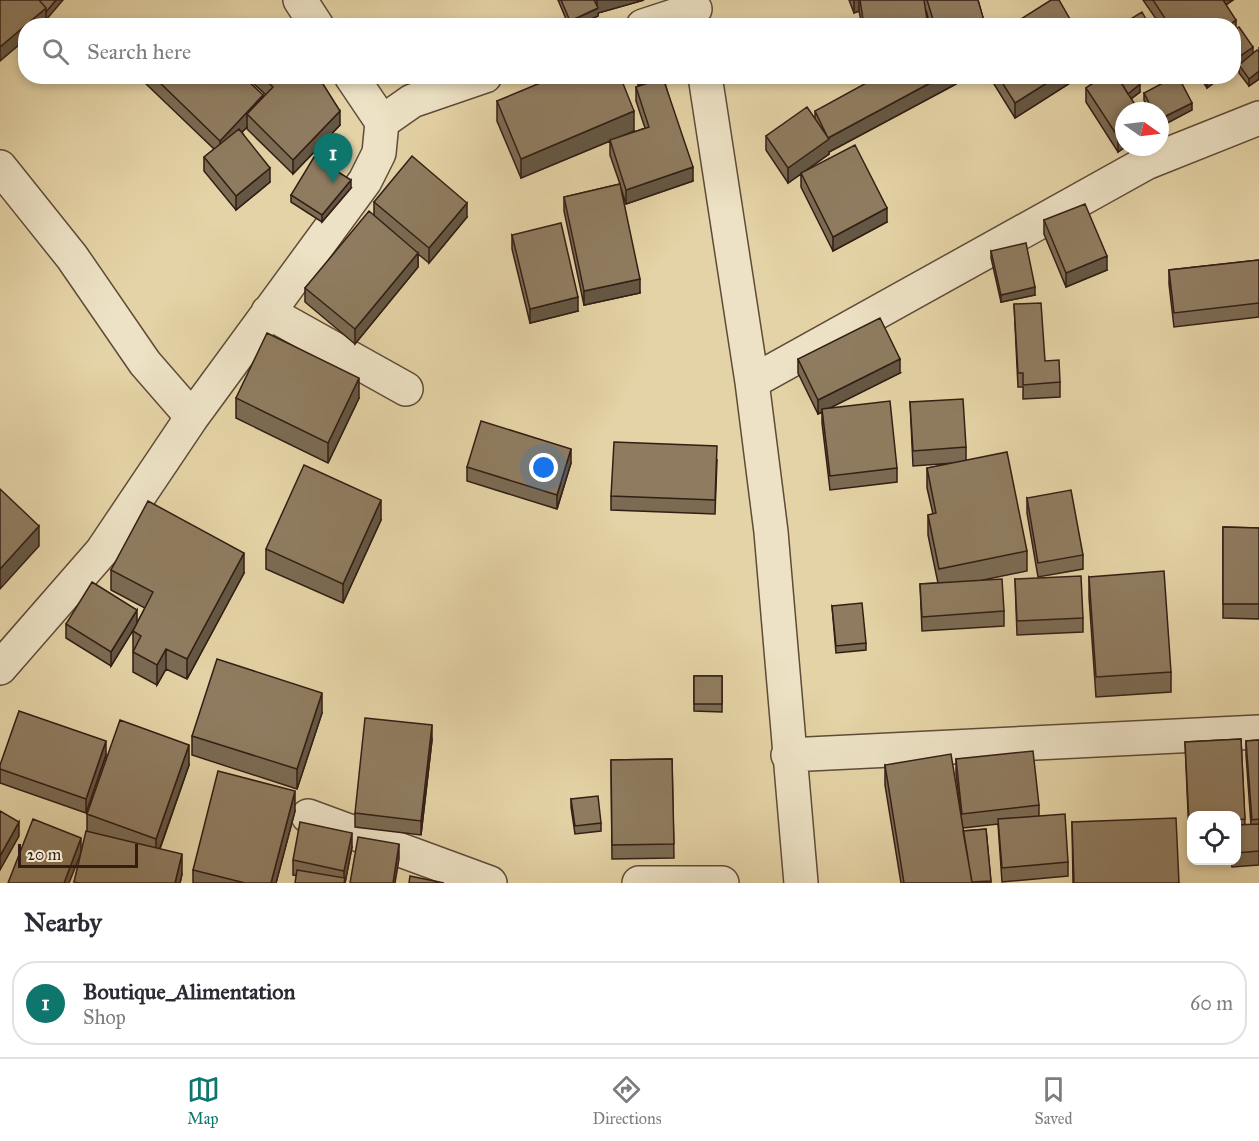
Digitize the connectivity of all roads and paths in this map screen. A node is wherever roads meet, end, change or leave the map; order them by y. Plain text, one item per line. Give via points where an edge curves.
1 (300, 0) edge
2 (695, 12) edge
3 (312, 18) edge
4 (673, 18) edge
5 (356, 84) edge
6 (461, 84) edge
7 (706, 84) edge
8 (1259, 118) edge
9 (382, 122) junction
10 (0, 167) edge
11 (268, 312) junction
12 (752, 382) junction
13 (406, 389) dead end
14 (192, 417) junction
15 (0, 668) edge
16 (1259, 732) edge
17 (788, 755) junction
18 (308, 816) dead end
19 (490, 883) edge
20 (639, 883) edge
21 (722, 883) edge
22 (801, 883) edge

1 - 3 street
2 - 4 street
5 - 9 street
6 - 9 street via 412,100
7 - 12 street
8 - 12 street via 1146,163
9 - 11 street via 379,153 366,181
10 - 14 street via 72,257 145,363
11 - 13 street
11 - 14 street
12 - 17 street via 771,532
14 - 15 street via 102,551
16 - 17 street
17 - 22 street
18 - 19 street
20 - 21 street

